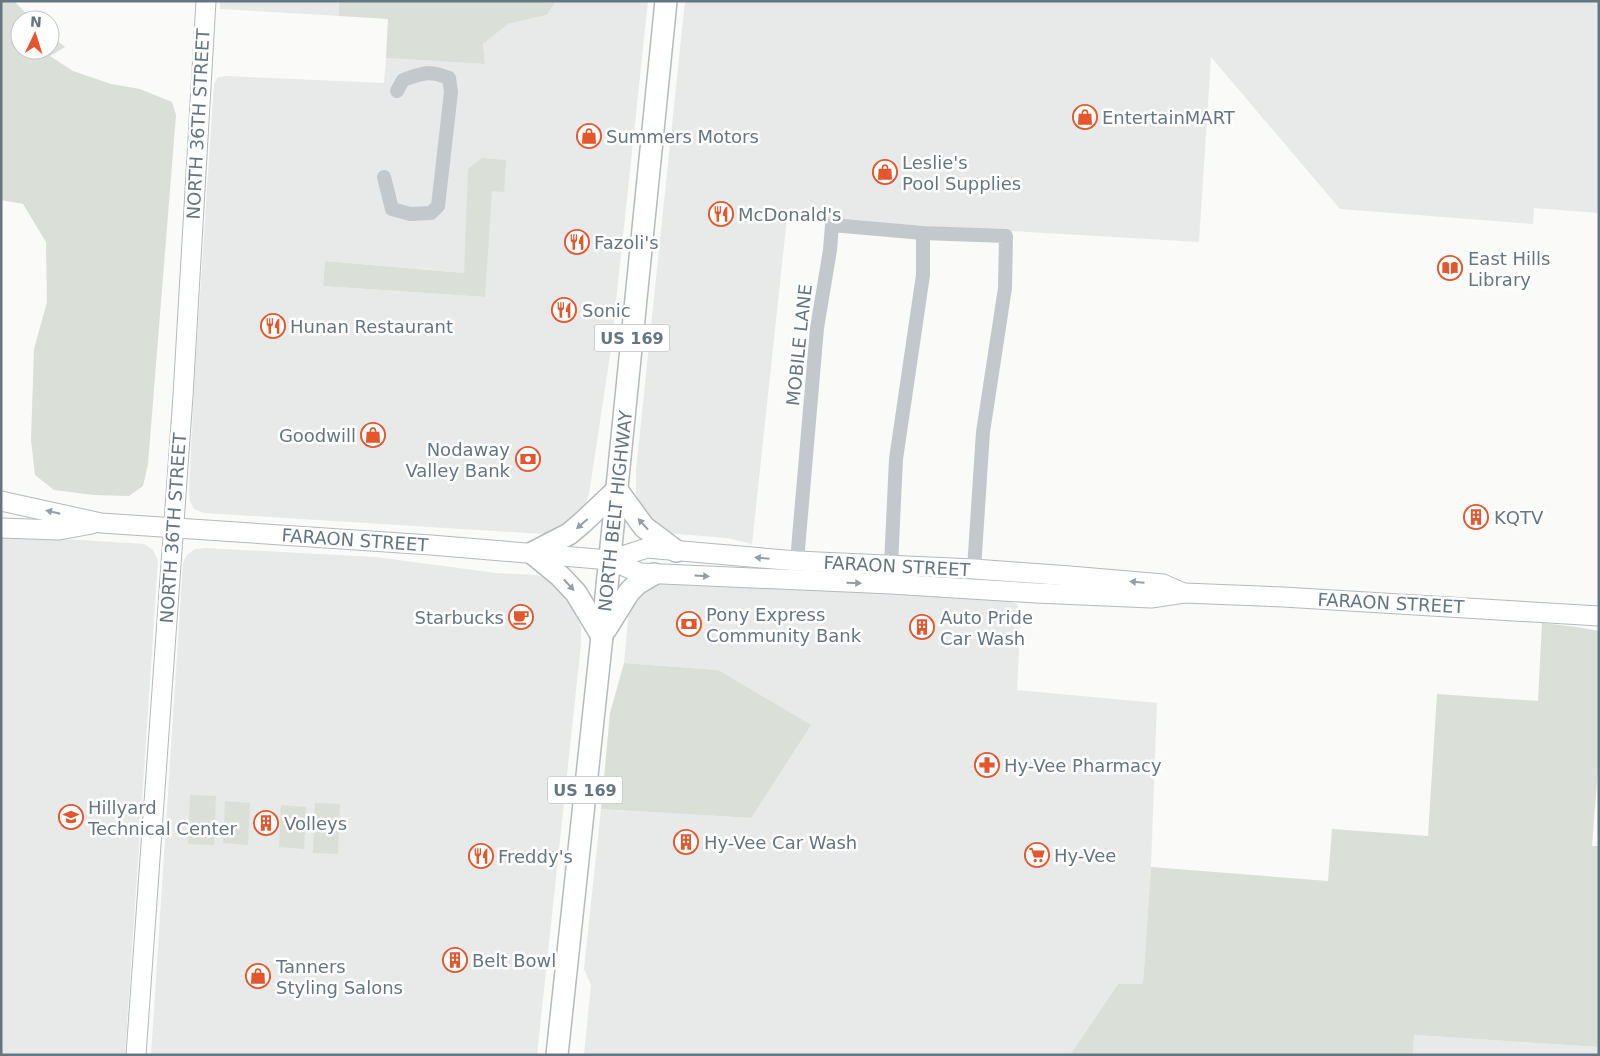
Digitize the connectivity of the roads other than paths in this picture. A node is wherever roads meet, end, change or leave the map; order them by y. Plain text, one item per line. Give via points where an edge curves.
1 (206, 1) edge
2 (666, 1) edge
3 (397, 91) dead end
4 (384, 177) dead end
5 (923, 233) junction
6 (617, 490) junction
7 (1, 501) edge
8 (101, 523) junction
9 (1, 528) edge
10 (173, 528) junction
11 (676, 551) junction
12 (532, 553) junction
13 (610, 560) junction
14 (798, 561) junction
15 (891, 565) junction
16 (974, 569) junction
17 (654, 574) junction
18 (1184, 593) junction
19 (1599, 616) edge
20 (602, 636) junction
21 (136, 1055) edge
22 (556, 1055) edge

1 - 10 main road, NORTH 36TH STREET
2 - 6 main road, NORTH BELT HIGHWAY / US 169
3 - 4 street via 403,80 418,75 434,72 448,78 451,92 438,206 432,213 410,214 392,209
5 - 14 street, MOBILE LANE via 832,225 817,328
5 - 15 street via 923,275 896,459
5 - 16 street, MOBILE LANE via 1006,236 1005,288 983,432
11 -> 6 main road via 644,527
6 -> 12 main road via 569,534
6 - 13 main road, NORTH BELT HIGHWAY / US 169
8 -> 7 main road, FARAON STREET
8 - 9 main road, FARAON STREET via 59,530
8 - 10 main road, FARAON STREET
10 - 12 main road, FARAON STREET
10 - 21 main road, NORTH 36TH STREET
11 - 13 main road, FARAON STREET via 647,548
14 -> 11 main road, FARAON STREET
12 - 13 main road, FARAON STREET
12 -> 20 main road via 576,593
13 - 17 main road, FARAON STREET via 640,573
13 - 20 main road, NORTH BELT HIGHWAY / US 169
14 - 15 main road, FARAON STREET
15 - 16 main road, FARAON STREET
18 -> 16 main road, FARAON STREET via 1163,584
17 -> 18 main road, FARAON STREET via 1151,598
17 - 20 main road via 629,592
18 - 19 main road, FARAON STREET
20 - 22 main road, NORTH BELT HIGHWAY / US 169

